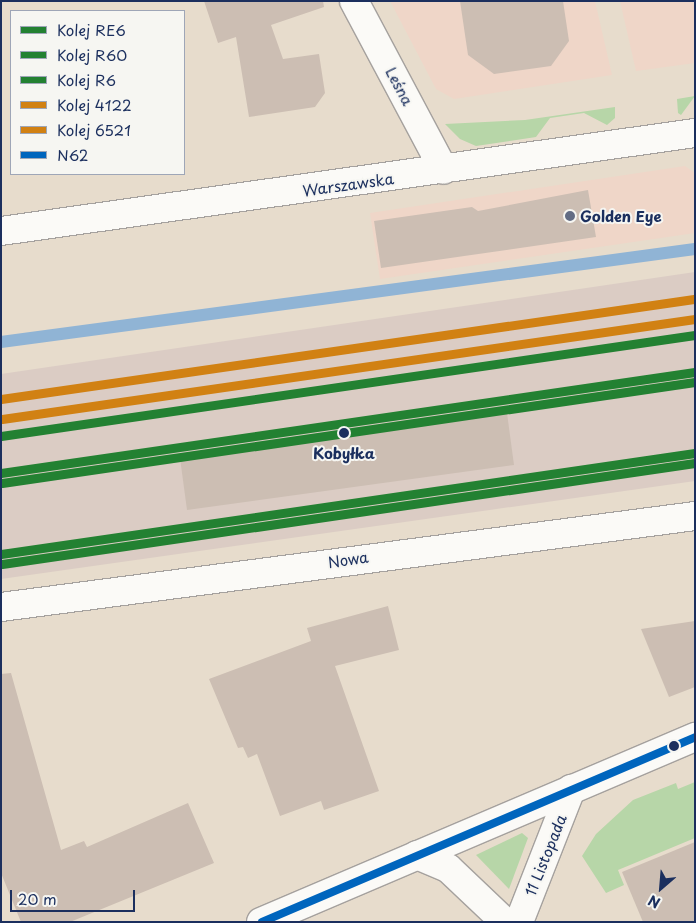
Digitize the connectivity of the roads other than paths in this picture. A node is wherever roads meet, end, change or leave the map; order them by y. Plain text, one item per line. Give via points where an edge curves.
1 (354, 1) edge
2 (695, 133) edge
3 (444, 170) junction
4 (1, 231) edge
5 (695, 516) edge
6 (1, 607) edge
7 (695, 737) edge
8 (571, 789) junction
9 (417, 855) junction
10 (260, 922) edge
11 (505, 922) edge
12 (519, 922) edge

1 - 3 street, Leśna
2 - 3 street, Warszawska
3 - 4 street, Warszawska
5 - 6 street, Nowa
7 - 8 street
8 - 9 street
8 - 12 street, 11 Listopada
9 - 10 street
9 - 11 street via 448,868

